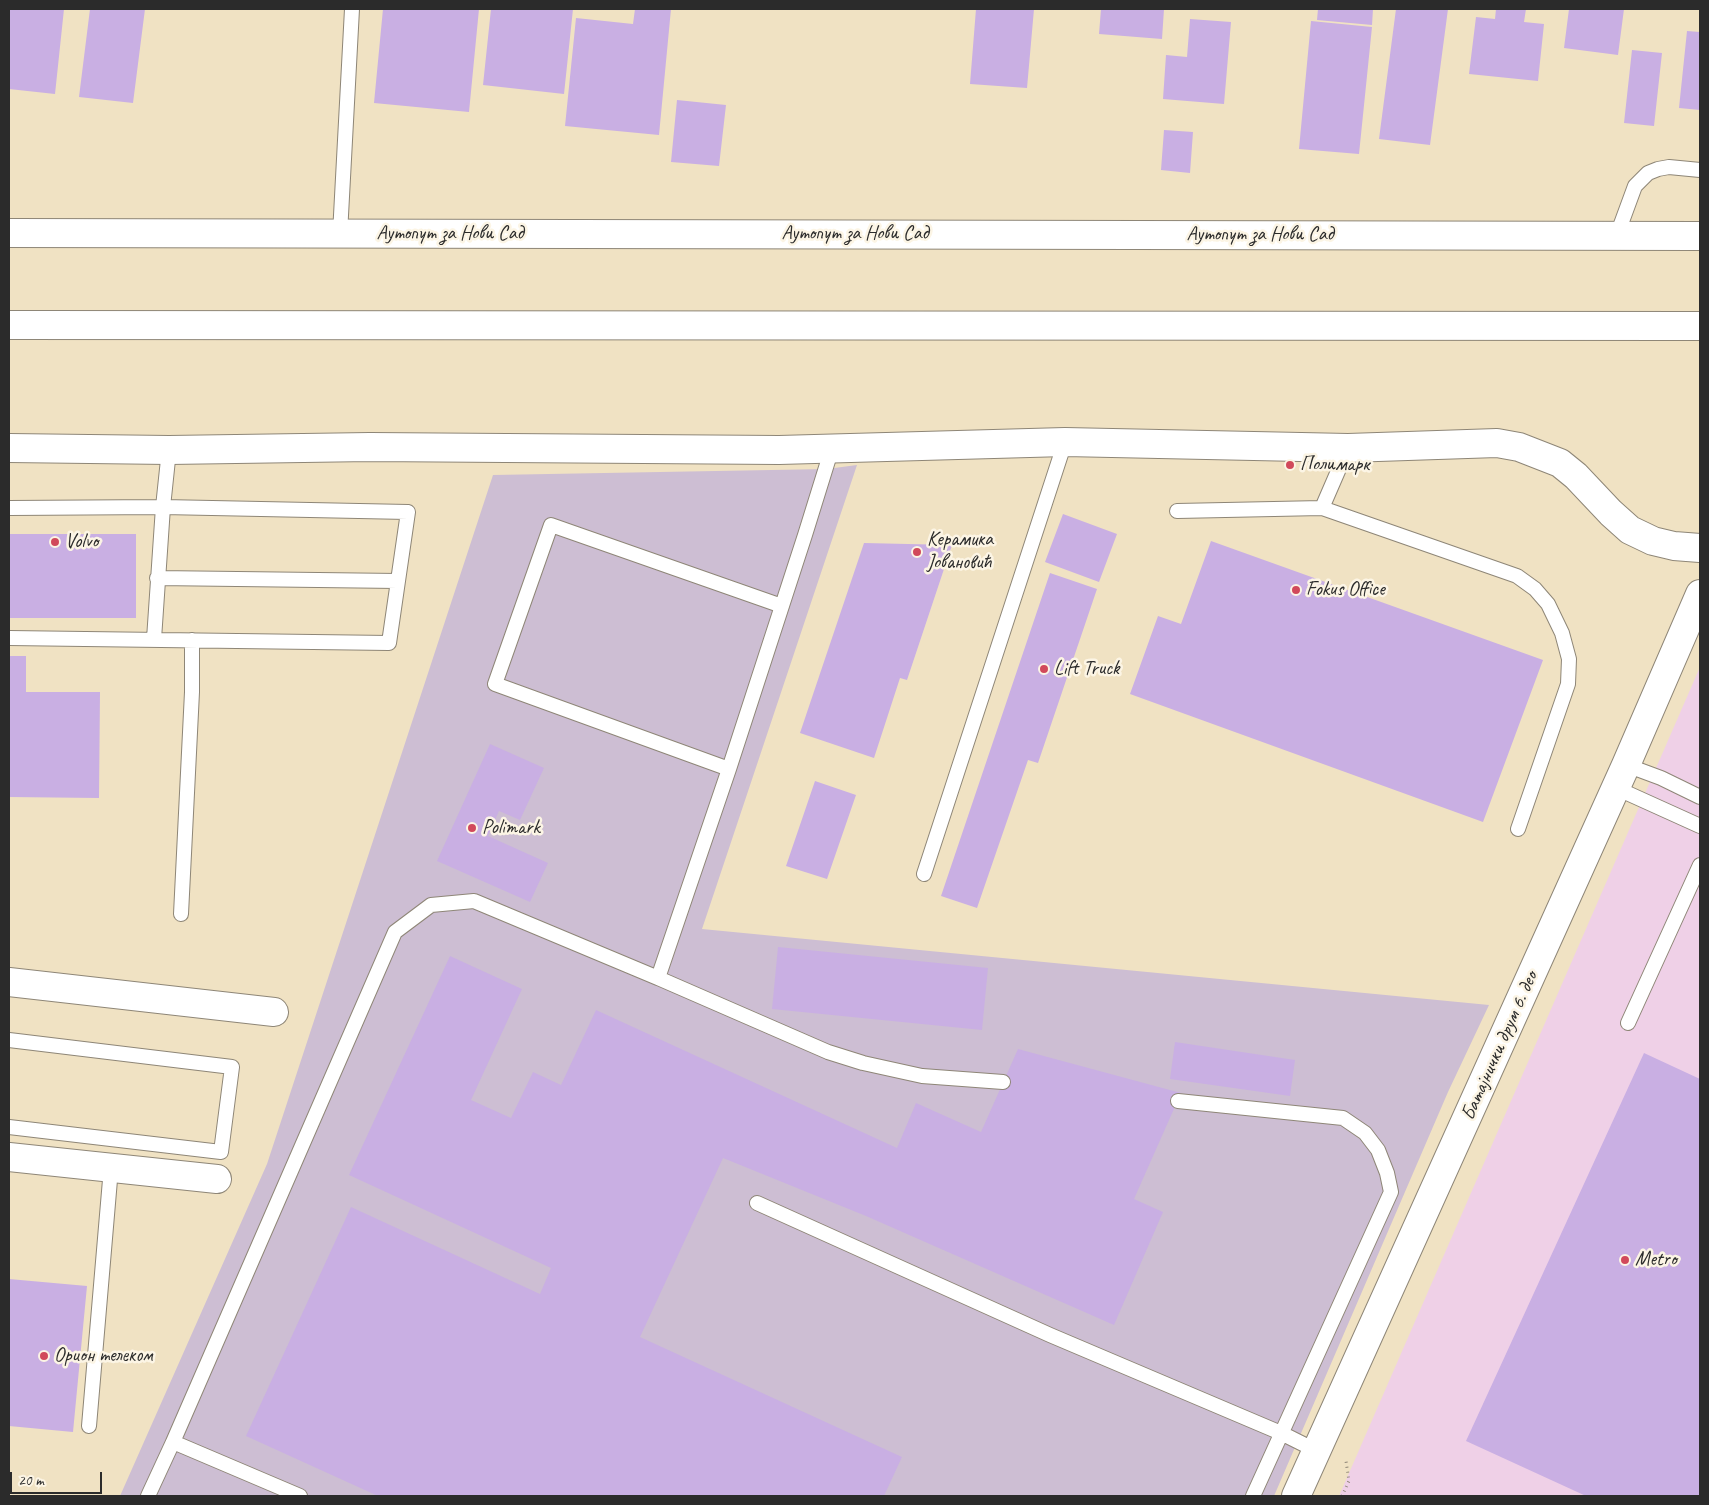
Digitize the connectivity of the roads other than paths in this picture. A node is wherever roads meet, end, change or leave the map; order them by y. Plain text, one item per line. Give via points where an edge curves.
1 (352, 9) edge
2 (1700, 170) edge
3 (9, 233) edge
4 (340, 234) junction
5 (1617, 235) junction
6 (1700, 236) edge
7 (9, 326) edge
8 (1700, 326) edge
9 (1065, 442) junction
10 (9, 448) edge
11 (832, 448) junction
12 (1348, 448) junction
13 (169, 450) junction
14 (163, 507) junction
15 (9, 508) edge
16 (1322, 508) junction
17 (1177, 511) dead end
18 (1700, 548) edge
19 (158, 578) junction
20 (398, 581) junction
21 (1700, 594) edge
22 (782, 606) junction
23 (9, 638) edge
24 (154, 639) junction
25 (192, 640) junction
26 (729, 769) junction
27 (1621, 776) junction
28 (1700, 797) edge
29 (1700, 826) edge
30 (1518, 829) dead end
31 (1700, 865) edge
32 (924, 874) dead end
33 (181, 914) dead end
34 (658, 978) junction
35 (9, 982) edge
36 (274, 1012) dead end
37 (1628, 1023) dead end
38 (9, 1040) edge
39 (1003, 1082) dead end
40 (1178, 1101) dead end
41 (9, 1127) edge
42 (9, 1157) edge
43 (112, 1168) junction
44 (218, 1179) dead end
45 (757, 1203) dead end
46 (89, 1426) dead end
47 (1281, 1433) junction
48 (173, 1442) junction
49 (1317, 1451) junction
50 (148, 1496) edge
51 (300, 1496) edge
52 (1254, 1496) edge
53 (1296, 1496) edge

1 - 4 lane
2 - 5 lane via 1669,168 1648,173 1636,186
3 - 4 main road, Аутопут за Нови Сад
4 - 5 main road, Аутопут за Нови Сад
5 - 6 main road, Аутопут за Нови Сад
7 - 8 main road
9 - 11 main road
9 - 12 main road
9 - 32 lane
10 - 13 main road
11 - 13 main road
11 - 22 lane
12 - 16 lane
12 - 18 main road via 1497,443 1519,447 1560,463 1630,530 1653,542
13 - 14 lane
14 - 15 lane
14 - 19 lane
14 - 20 lane via 408,512
16 - 17 lane
16 - 30 lane via 1517,576 1536,589 1548,604 1562,633 1569,659 1568,684
19 - 20 lane
19 - 24 lane
20 - 25 lane via 389,643
21 - 27 main road, Батајнички друм 6. део
22 - 26 lane
22 - 26 lane via 551,525 495,684
23 - 24 lane
24 - 25 lane
25 - 33 lane
26 - 34 lane
27 - 28 lane via 1661,778
27 - 29 lane
27 - 49 main road, Батајнички друм 6. део
31 - 37 lane
34 - 39 lane via 828,1052 864,1063 922,1076
34 - 48 lane via 474,901 432,905 395,932
35 - 36 main road
38 - 41 lane via 232,1067 221,1152
40 - 47 lane via 1343,1118 1364,1133 1378,1150 1388,1173 1391,1192
42 - 43 main road
43 - 44 main road
43 - 46 lane
45 - 47 lane via 1050,1335
47 - 49 lane
47 - 52 lane
48 - 50 lane
48 - 51 lane
49 - 53 main road, Батајнички друм 6. део

